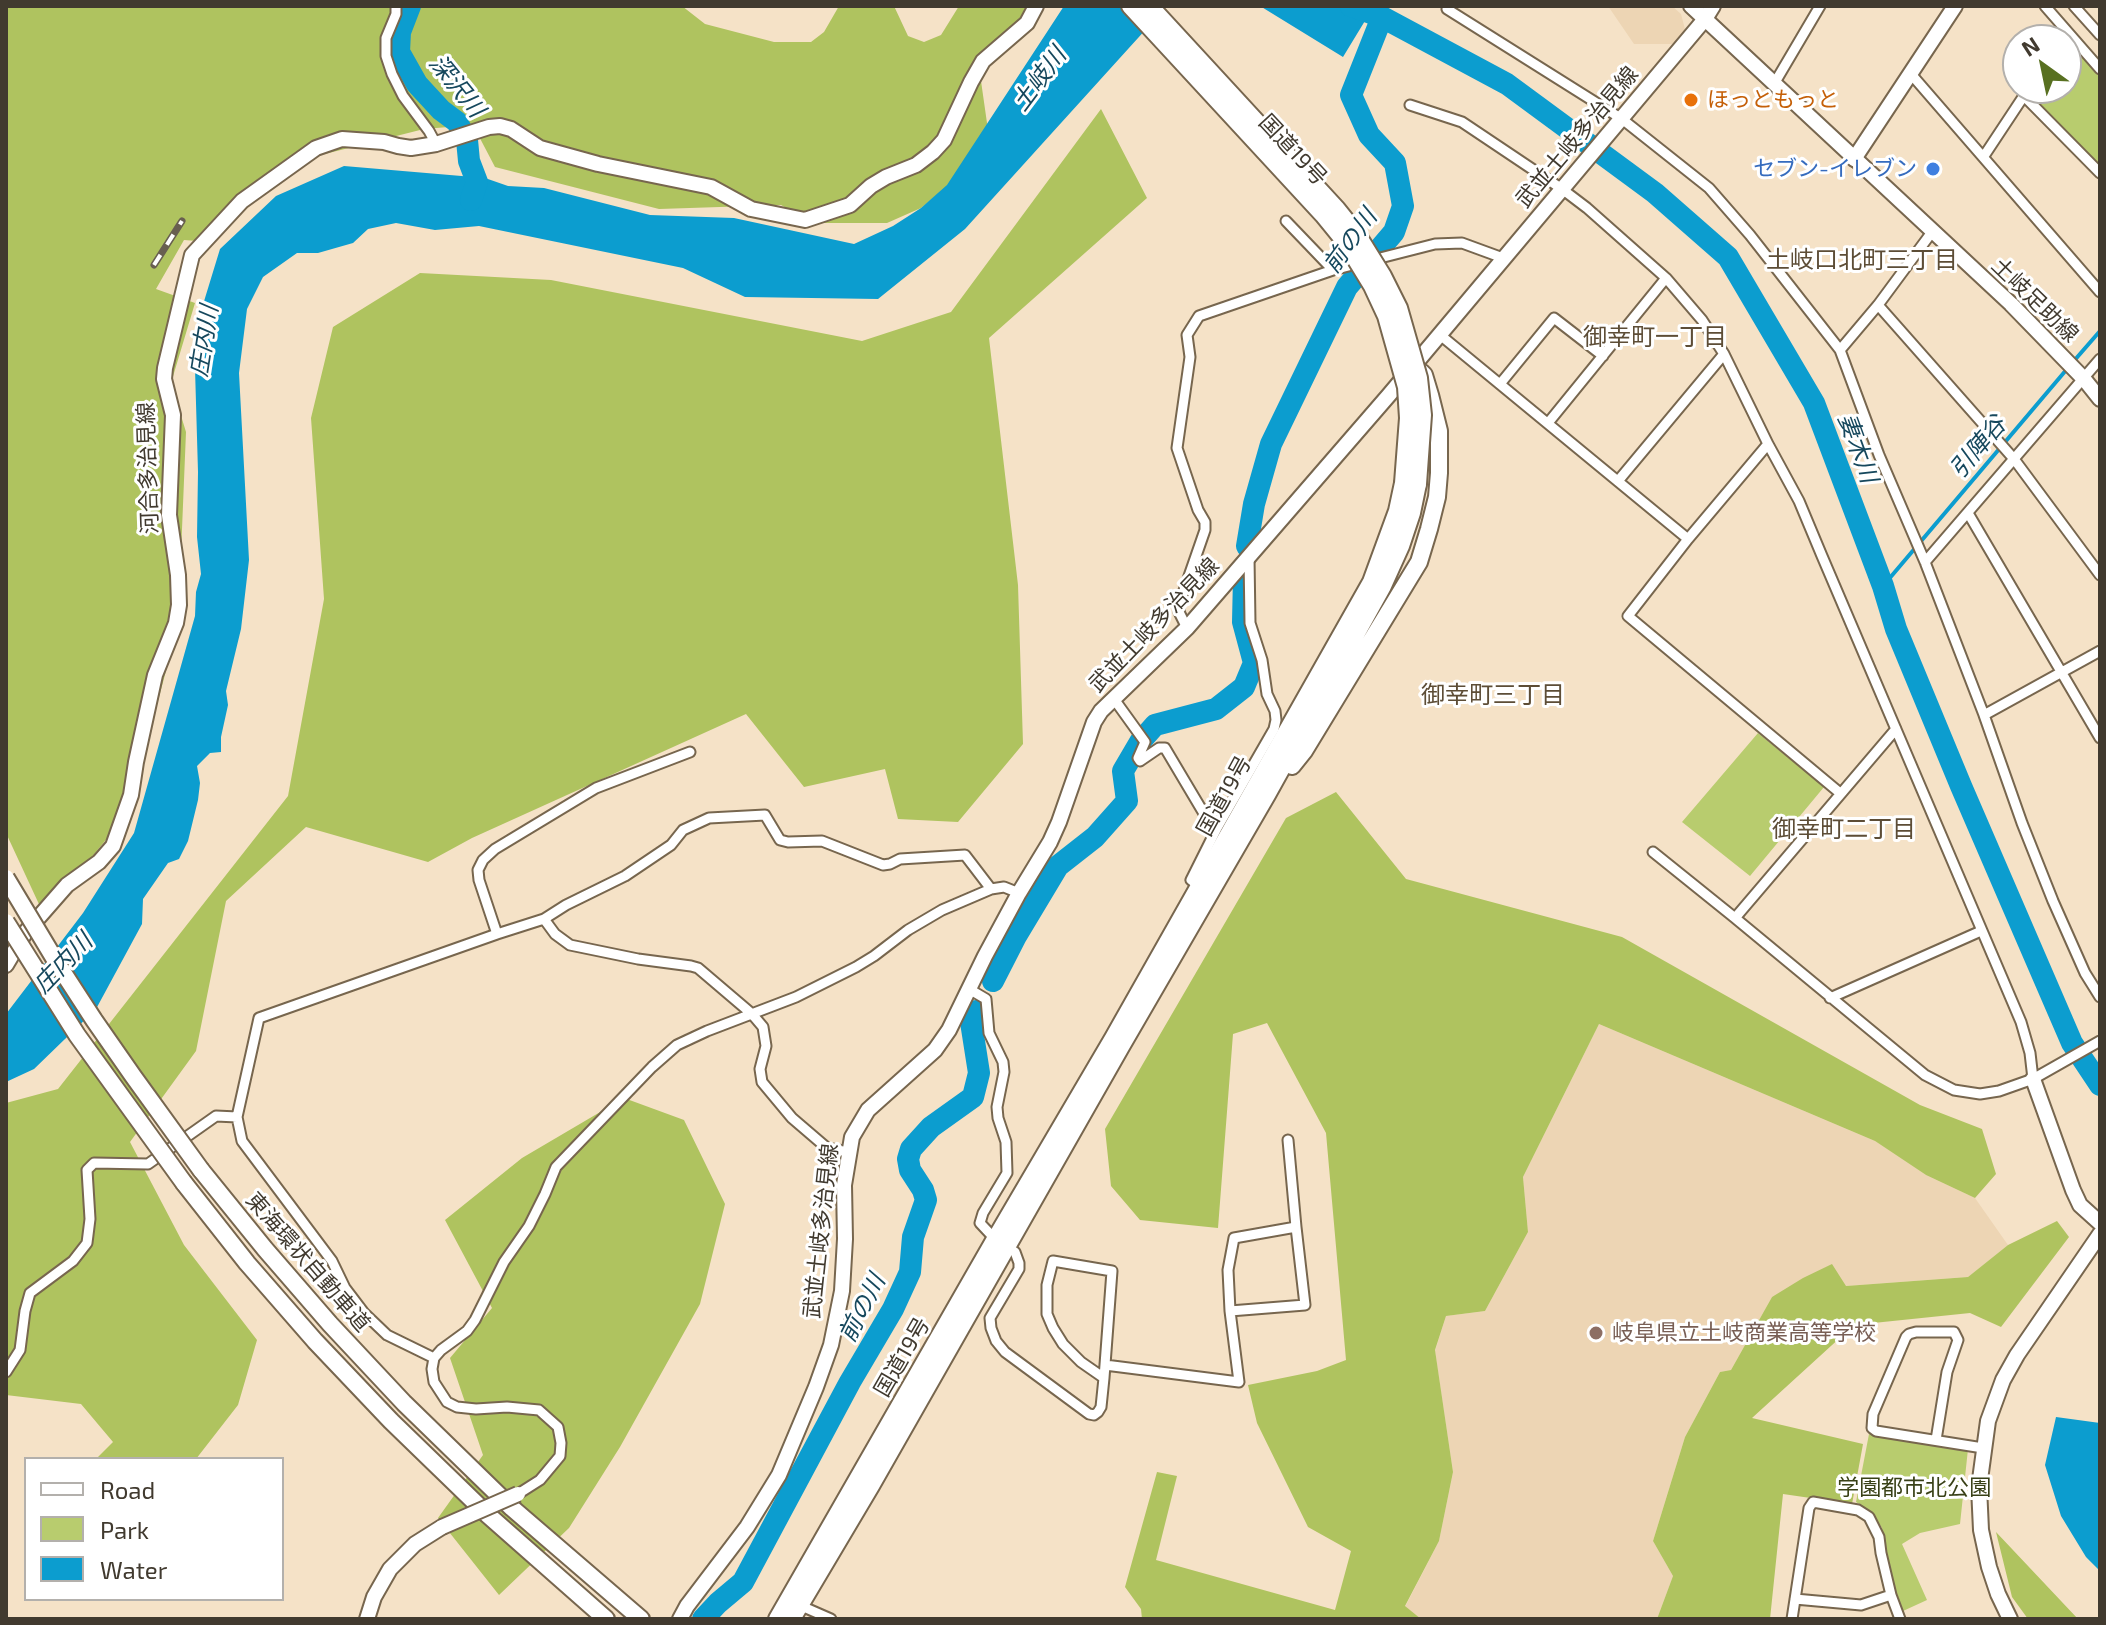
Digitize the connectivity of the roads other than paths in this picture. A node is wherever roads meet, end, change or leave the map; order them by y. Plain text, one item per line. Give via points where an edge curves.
1 (396, 6) edge
2 (1036, 6) edge
3 (1130, 6) edge
4 (1150, 6) edge
5 (1691, 6) edge
6 (1713, 6) edge
7 (1820, 6) edge
8 (1955, 6) edge
9 (2045, 6) edge
10 (2074, 6) edge
11 (1447, 9) dead end
12 (1705, 19) junction
13 (2057, 24) edge
14 (2100, 35) edge
15 (1174, 44) junction
16 (2082, 52) edge
17 (2100, 69) edge
18 (1911, 74) junction
19 (1774, 84) junction
20 (2019, 104) edge
21 (2038, 104) edge
22 (1410, 105) dead end
23 (1620, 122) junction
24 (441, 143) junction
25 (1984, 156) junction
26 (1854, 159) junction
27 (2100, 173) edge
28 (1564, 186) junction
29 (1286, 221) dead end
30 (1932, 232) junction
31 (1503, 258) junction
32 (1333, 270) junction
33 (1666, 278) junction
34 (2100, 292) edge
35 (1878, 305) junction
36 (1439, 334) junction
37 (1840, 350) junction
38 (1724, 354) junction
39 (1603, 356) junction
40 (2100, 359) edge
41 (1414, 365) junction
42 (2084, 379) junction
43 (1500, 384) junction
44 (2100, 399) edge
45 (1548, 423) junction
46 (1768, 444) junction
47 (2014, 459) junction
48 (1618, 481) junction
49 (1411, 484) junction
50 (1968, 513) junction
51 (1688, 539) junction
52 (1249, 557) junction
53 (1925, 562) junction
54 (2100, 575) edge
55 (1187, 628) junction
56 (2100, 651) edge
57 (2061, 673) junction
58 (1114, 699) junction
59 (1984, 715) junction
60 (1896, 729) junction
61 (2100, 738) edge
62 (690, 752) dead end
63 (1840, 793) junction
64 (1267, 795) junction
65 (1217, 828) junction
66 (1653, 852) dead end
67 (6, 878) edge
68 (1199, 886) junction
69 (991, 889) junction
70 (1019, 893) junction
71 (1735, 918) junction
72 (544, 919) junction
73 (6, 922) edge
74 (1981, 931) junction
75 (497, 934) junction
76 (6, 965) edge
77 (969, 989) junction
78 (2100, 997) edge
79 (1830, 998) junction
80 (752, 1014) junction
81 (2100, 1041) edge
82 (2039, 1076) junction
83 (237, 1117) junction
84 (1288, 1140) dead end
85 (848, 1152) junction
86 (2100, 1223) edge
87 (1296, 1227) junction
88 (2100, 1234) edge
89 (1001, 1243) junction
90 (1230, 1311) junction
91 (434, 1358) junction
92 (1105, 1365) junction
93 (6, 1372) edge
94 (1104, 1378) junction
95 (1936, 1440) junction
96 (1983, 1448) junction
97 (518, 1494) joint
98 (1891, 1595) junction
99 (1795, 1599) junction
100 (1861, 1605) junction
101 (796, 1612) edge
102 (601, 1615) edge
103 (367, 1619) edge
104 (641, 1619) edge
105 (680, 1619) edge
106 (777, 1619) edge
107 (831, 1619) edge
108 (1792, 1619) edge
109 (1859, 1619) edge
110 (1900, 1619) edge
111 (2010, 1619) edge

1 - 24 street via 386,56 403,96
2 - 24 main road, 河合多治見線 via 1027,23 983,61 933,152 871,186 850,205 805,220 751,209 711,187 540,148 500,126
3 - 15 highway, 国道19号
4 - 15 highway, 国道19号
5 - 12 main road, 土岐足助線
6 - 12 main road, 武並土岐多治見線
7 - 19 street
8 - 18 main road
9 - 13 street
10 - 14 street
11 - 23 street
12 - 19 main road, 土岐足助線
12 - 23 main road, 武並土岐多治見線
15 - 49 highway, 国道19号, bridge via 1323,215 1351,238 1386,316 1403,374
16 - 17 street
18 - 25 street
18 - 26 main road
19 - 26 main road, 土岐足助線
20 - 25 street
21 - 27 street
22 - 28 street via 1462,122
23 - 28 main road, 武並土岐多治見線
23 - 37 street via 1709,188
24 - 76 main road, 河合多治見線 via 411,148 342,139 316,148 242,201 192,255 164,379 173,415 169,515 179,605 155,675 131,795 113,846 67,885 25,933
25 - 34 street
26 - 30 main road, 土岐足助線
28 - 31 main road, 武並土岐多治見線
28 - 33 street
29 - 32 street
30 - 35 street
30 - 42 main road, 土岐足助線
31 - 32 street, bridge via 1450,242
31 - 36 main road, 武並土岐多治見線
32 - 55 street via 1199,316 1187,335 1190,357 1177,448 1205,530 1180,602
33 - 38 street
33 - 39 street
35 - 37 street
35 - 47 street
36 - 41 main road, 武並土岐多治見線
36 - 43 street
37 - 53 street
38 - 46 street
38 - 48 street
39 - 43 street via 1554,318
39 - 45 street
40 - 42 street
41 - 52 main road, 武並土岐多治見線
41 - 64 highway via 1424,375 1439,431 1437,497 1419,562 1304,751
42 - 44 main road, 土岐足助線
42 - 47 street
43 - 45 street
45 - 48 street
46 - 51 street
46 - 60 street via 1799,501
47 - 50 street
47 - 54 street
48 - 51 street
49 - 64 highway, 国道19号 via 1412,513 1383,586
49 - 68 highway, 国道19号 via 1371,582
50 - 53 street
50 - 57 street
51 - 63 street via 1628,616
52 - 55 main road, 武並土岐多治見線
52 - 65 street via 1250,623 1276,720
53 - 59 street
55 - 58 main road, 武並土岐多治見線
56 - 57 street
57 - 59 street
57 - 61 street
58 - 65 street via 1143,739 1140,761 1165,748
58 - 70 main road, 武並土岐多治見線 via 1094,722 1059,822
59 - 78 street via 2053,901
60 - 63 street
60 - 74 street
62 - 75 street via 596,788 483,860 479,880
63 - 71 street
64 - 89 highway, 国道19号
65 - 68 street via 1191,880
66 - 71 street
67 - 104 highway, 東海環状自動車道, bridge via 94,1020 201,1170 265,1249 404,1403 502,1498
68 - 89 highway, 国道19号
69 - 70 street
69 - 72 street via 965,855 883,865 822,841 780,840 765,815 709,818 683,830 671,845 625,876
69 - 80 street via 931,916 856,967
70 - 77 main road, 武並土岐多治見線
71 - 79 street
72 - 75 street
72 - 80 street via 570,945 698,968
73 - 102 highway, 東海環状自動車道, bridge via 85,1046 247,1263 391,1421
74 - 79 street
74 - 82 street
75 - 83 street via 259,1018
77 - 85 main road, 武並土岐多治見線 via 935,1050 868,1110
77 - 89 street via 986,999 989,1033 1003,1062 997,1107 1007,1173 980,1223
79 - 82 street via 1925,1075 1954,1090 1999,1091
80 - 85 street via 763,1027 766,1046 762,1082 801,1127 827,1148
80 - 91 street via 677,1045 565,1157 475,1320
81 - 82 street
82 - 86 main road via 2073,1190 2080,1205
83 - 91 street via 242,1141 364,1313 387,1335
83 - 93 street via 216,1116 148,1164 94,1163 87,1170 87,1243 73,1261 30,1293 20,1350
84 - 87 street
85 - 105 main road, 武並土岐多治見線 via 842,1291 816,1387 779,1475
87 - 90 street via 1234,1238 1228,1270
87 - 90 street via 1305,1305
88 - 96 main road via 2017,1355 1995,1399
89 - 94 street via 1015,1252 1019,1269 990,1318 996,1341 1089,1414 1101,1407
89 - 101 highway, 国道19号 via 871,1486
89 - 106 highway, 国道19号
90 - 92 street via 1239,1382
91 - 97 street via 434,1382 447,1402 476,1409 539,1410 558,1427 560,1456 540,1480
92 - 94 street
92 - 94 street via 1112,1271 1053,1261 1047,1314 1063,1344
95 - 95 street via 1872,1428 1906,1337 1916,1332 1954,1332 1958,1340
95 - 96 street
96 - 111 main road via 1981,1530
97 - 103 main road, bridge via 415,1544 390,1569
98 - 99 street via 1879,1537 1869,1517 1813,1502
98 - 100 street
98 - 110 street
99 - 100 street
99 - 108 street
100 - 109 street
101 - 107 street

